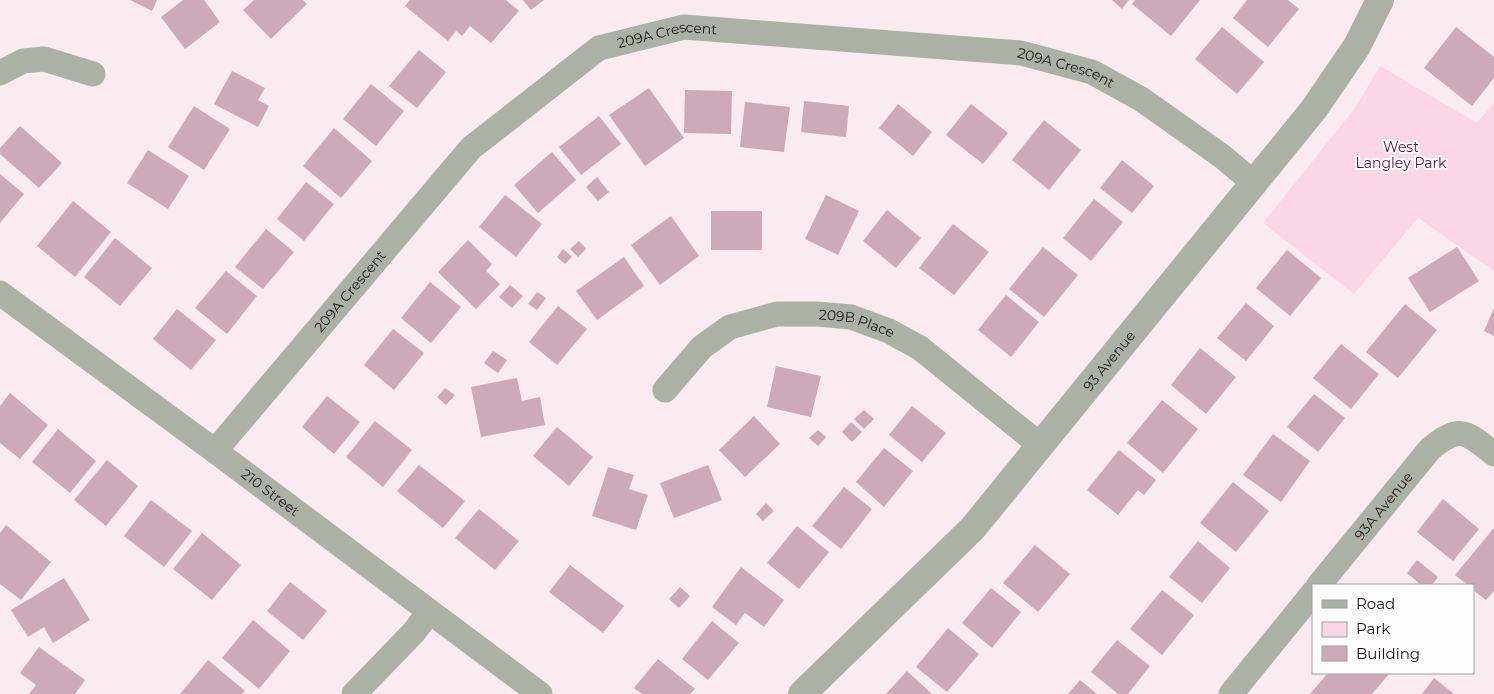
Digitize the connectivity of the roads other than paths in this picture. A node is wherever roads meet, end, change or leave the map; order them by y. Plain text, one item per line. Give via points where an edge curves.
1 (1380, 0) edge
2 (0, 73) edge
3 (93, 74) dead end
4 (1255, 184) junction
5 (0, 293) edge
6 (665, 390) dead end
7 (1040, 444) junction
8 (215, 452) junction
9 (1494, 454) edge
10 (1320, 584) edge
11 (1312, 594) edge
12 (429, 612) junction
13 (354, 694) edge
14 (540, 694) edge
15 (802, 694) edge
16 (1231, 694) edge

1 - 4 street, 93 Avenue via 1357,46 1314,109
2 - 3 street via 23,61 44,59
4 - 7 street, 93 Avenue
4 - 8 street, 209A Crescent via 1224,157 1141,99 1092,72 1021,52 684,27 599,48 471,148
5 - 8 street, 210 Street
6 - 7 street, 209B Place via 702,347 730,326 776,314 851,317 889,331 920,348
7 - 15 street, 93 Avenue via 973,528
8 - 12 street, 210 Street
9 - 10 street, 93A Avenue via 1464,433 1442,439 1430,449
11 - 16 street
12 - 13 street
12 - 14 street, 210 Street

